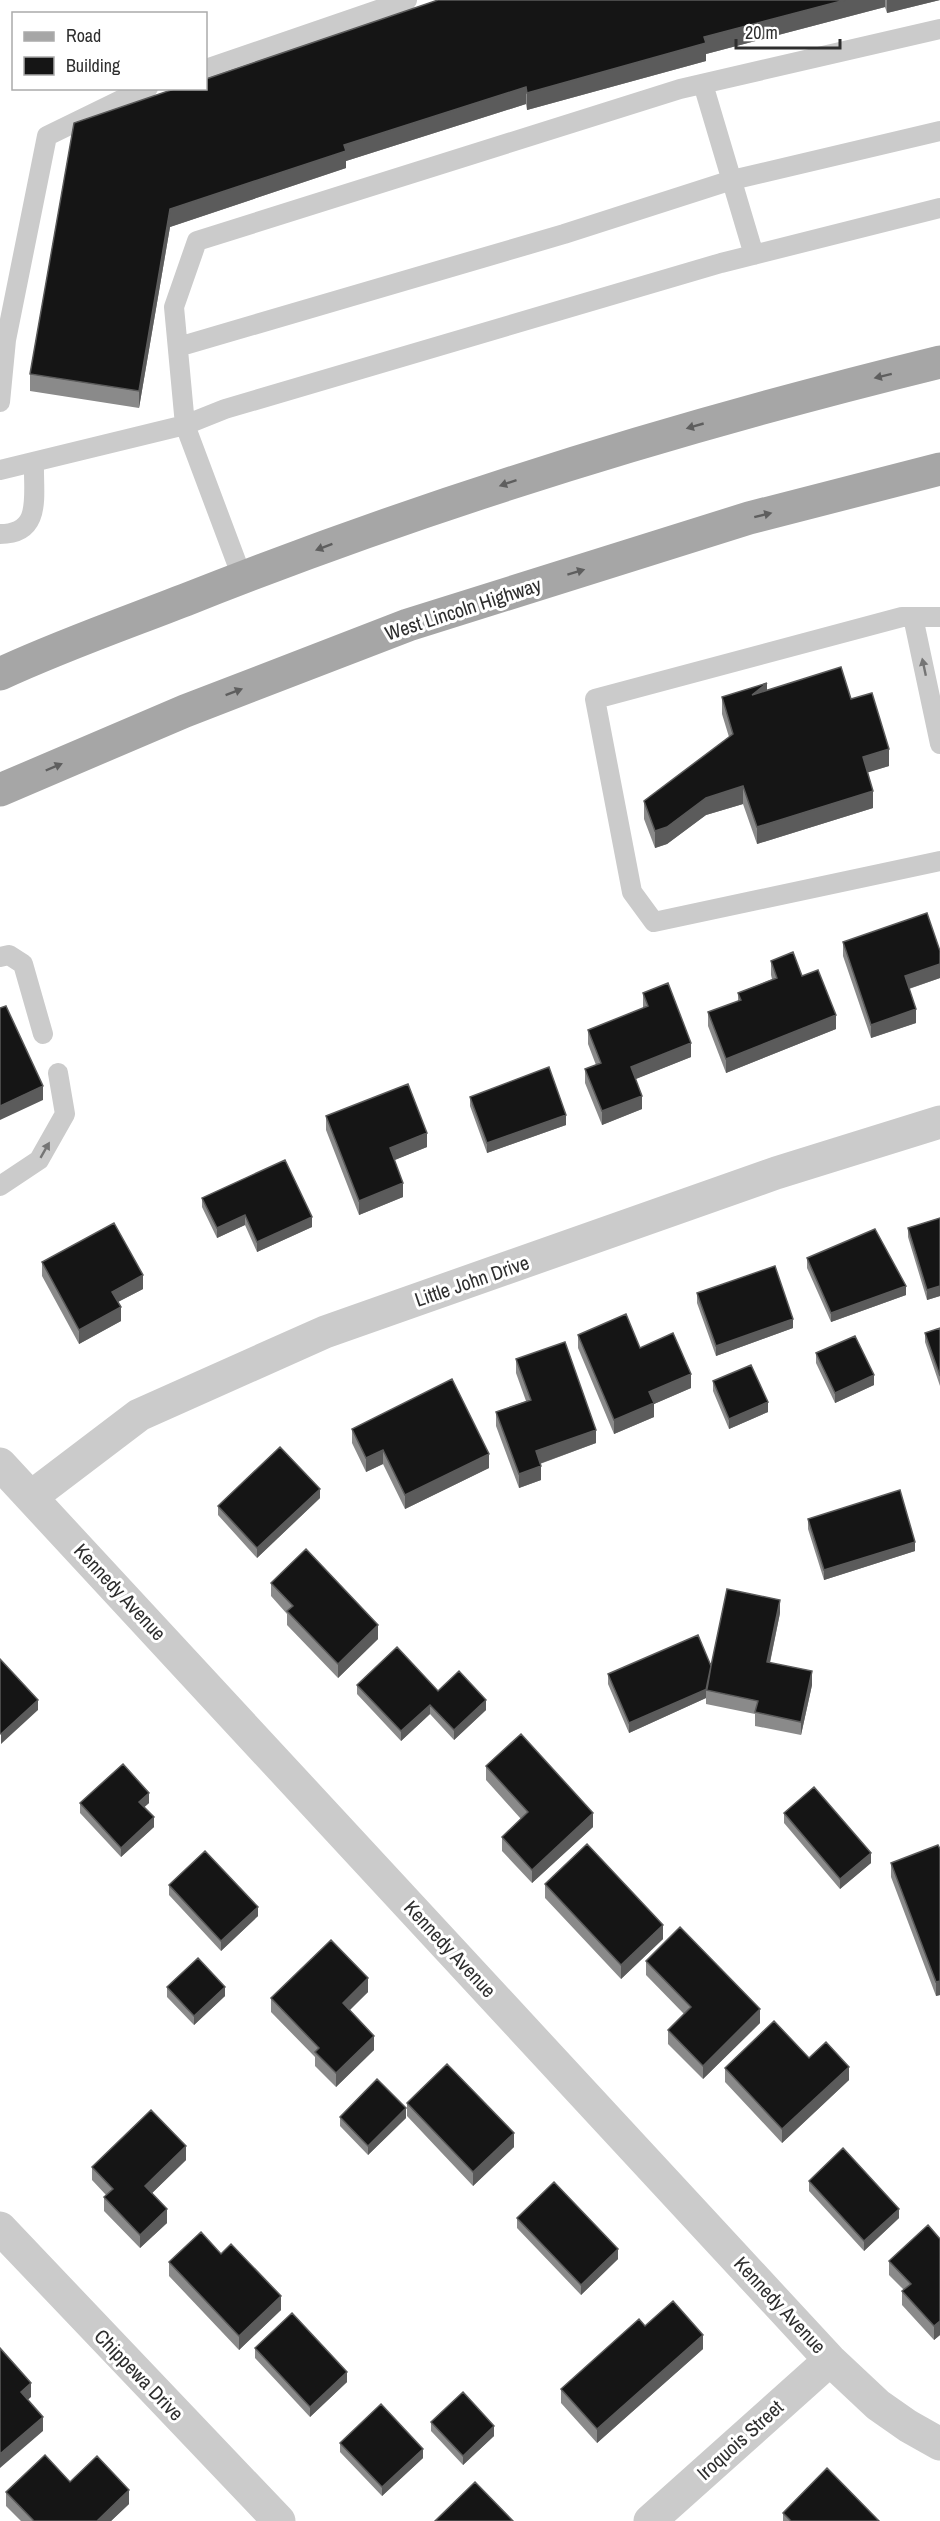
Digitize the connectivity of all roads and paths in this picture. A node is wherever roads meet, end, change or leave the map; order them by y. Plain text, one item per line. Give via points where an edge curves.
1 (407, 0) edge
2 (940, 29) edge
3 (207, 69) edge
4 (703, 84) junction
5 (143, 90) edge
6 (940, 131) edge
7 (732, 180) junction
8 (940, 208) edge
9 (754, 255) junction
10 (178, 347) junction
11 (940, 362) edge
12 (0, 402) edge
13 (185, 425) junction
14 (34, 463) junction
15 (940, 469) edge
16 (0, 470) edge
17 (0, 534) edge
18 (242, 577) junction
19 (940, 616) edge
20 (913, 617) junction
21 (0, 674) edge
22 (940, 744) edge
23 (0, 790) edge
24 (940, 861) edge
25 (0, 957) edge
26 (43, 1034) dead end
27 (58, 1073) dead end
28 (940, 1122) edge
29 (0, 1186) edge
30 (0, 1464) edge
31 (32, 1497) junction
32 (0, 2228) edge
33 (830, 2360) junction
34 (940, 2444) edge
35 (279, 2521) edge
36 (650, 2521) edge

1 - 3 lane
2 - 4 lane
4 - 7 lane
4 - 10 lane via 197,241 174,307
5 - 12 lane via 47,136 6,340
6 - 7 lane
7 - 9 lane
7 - 10 lane via 564,234
8 - 9 lane
9 - 13 lane via 225,409
10 - 13 lane
11 -> 18 main road via 786,399 541,471
13 - 14 lane
13 - 18 lane
14 - 16 lane
14 - 17 lane via 32,519 25,529
23 -> 15 main road, West Lincoln Highway via 185,711 408,625 749,518
18 - 21 main road
19 - 20 lane
22 -> 20 lane
20 - 24 lane via 595,699 632,892 654,922
25 - 26 lane via 9,955 23,964
29 -> 27 lane via 39,1160 65,1114
28 - 31 street, Little John Drive via 776,1173 326,1332 139,1415
30 - 31 street, Kennedy Avenue
31 - 33 street, Kennedy Avenue
32 - 35 street, Chippewa Drive
33 - 34 street, Kennedy Avenue via 878,2404
33 - 36 street, Iroquois Street

